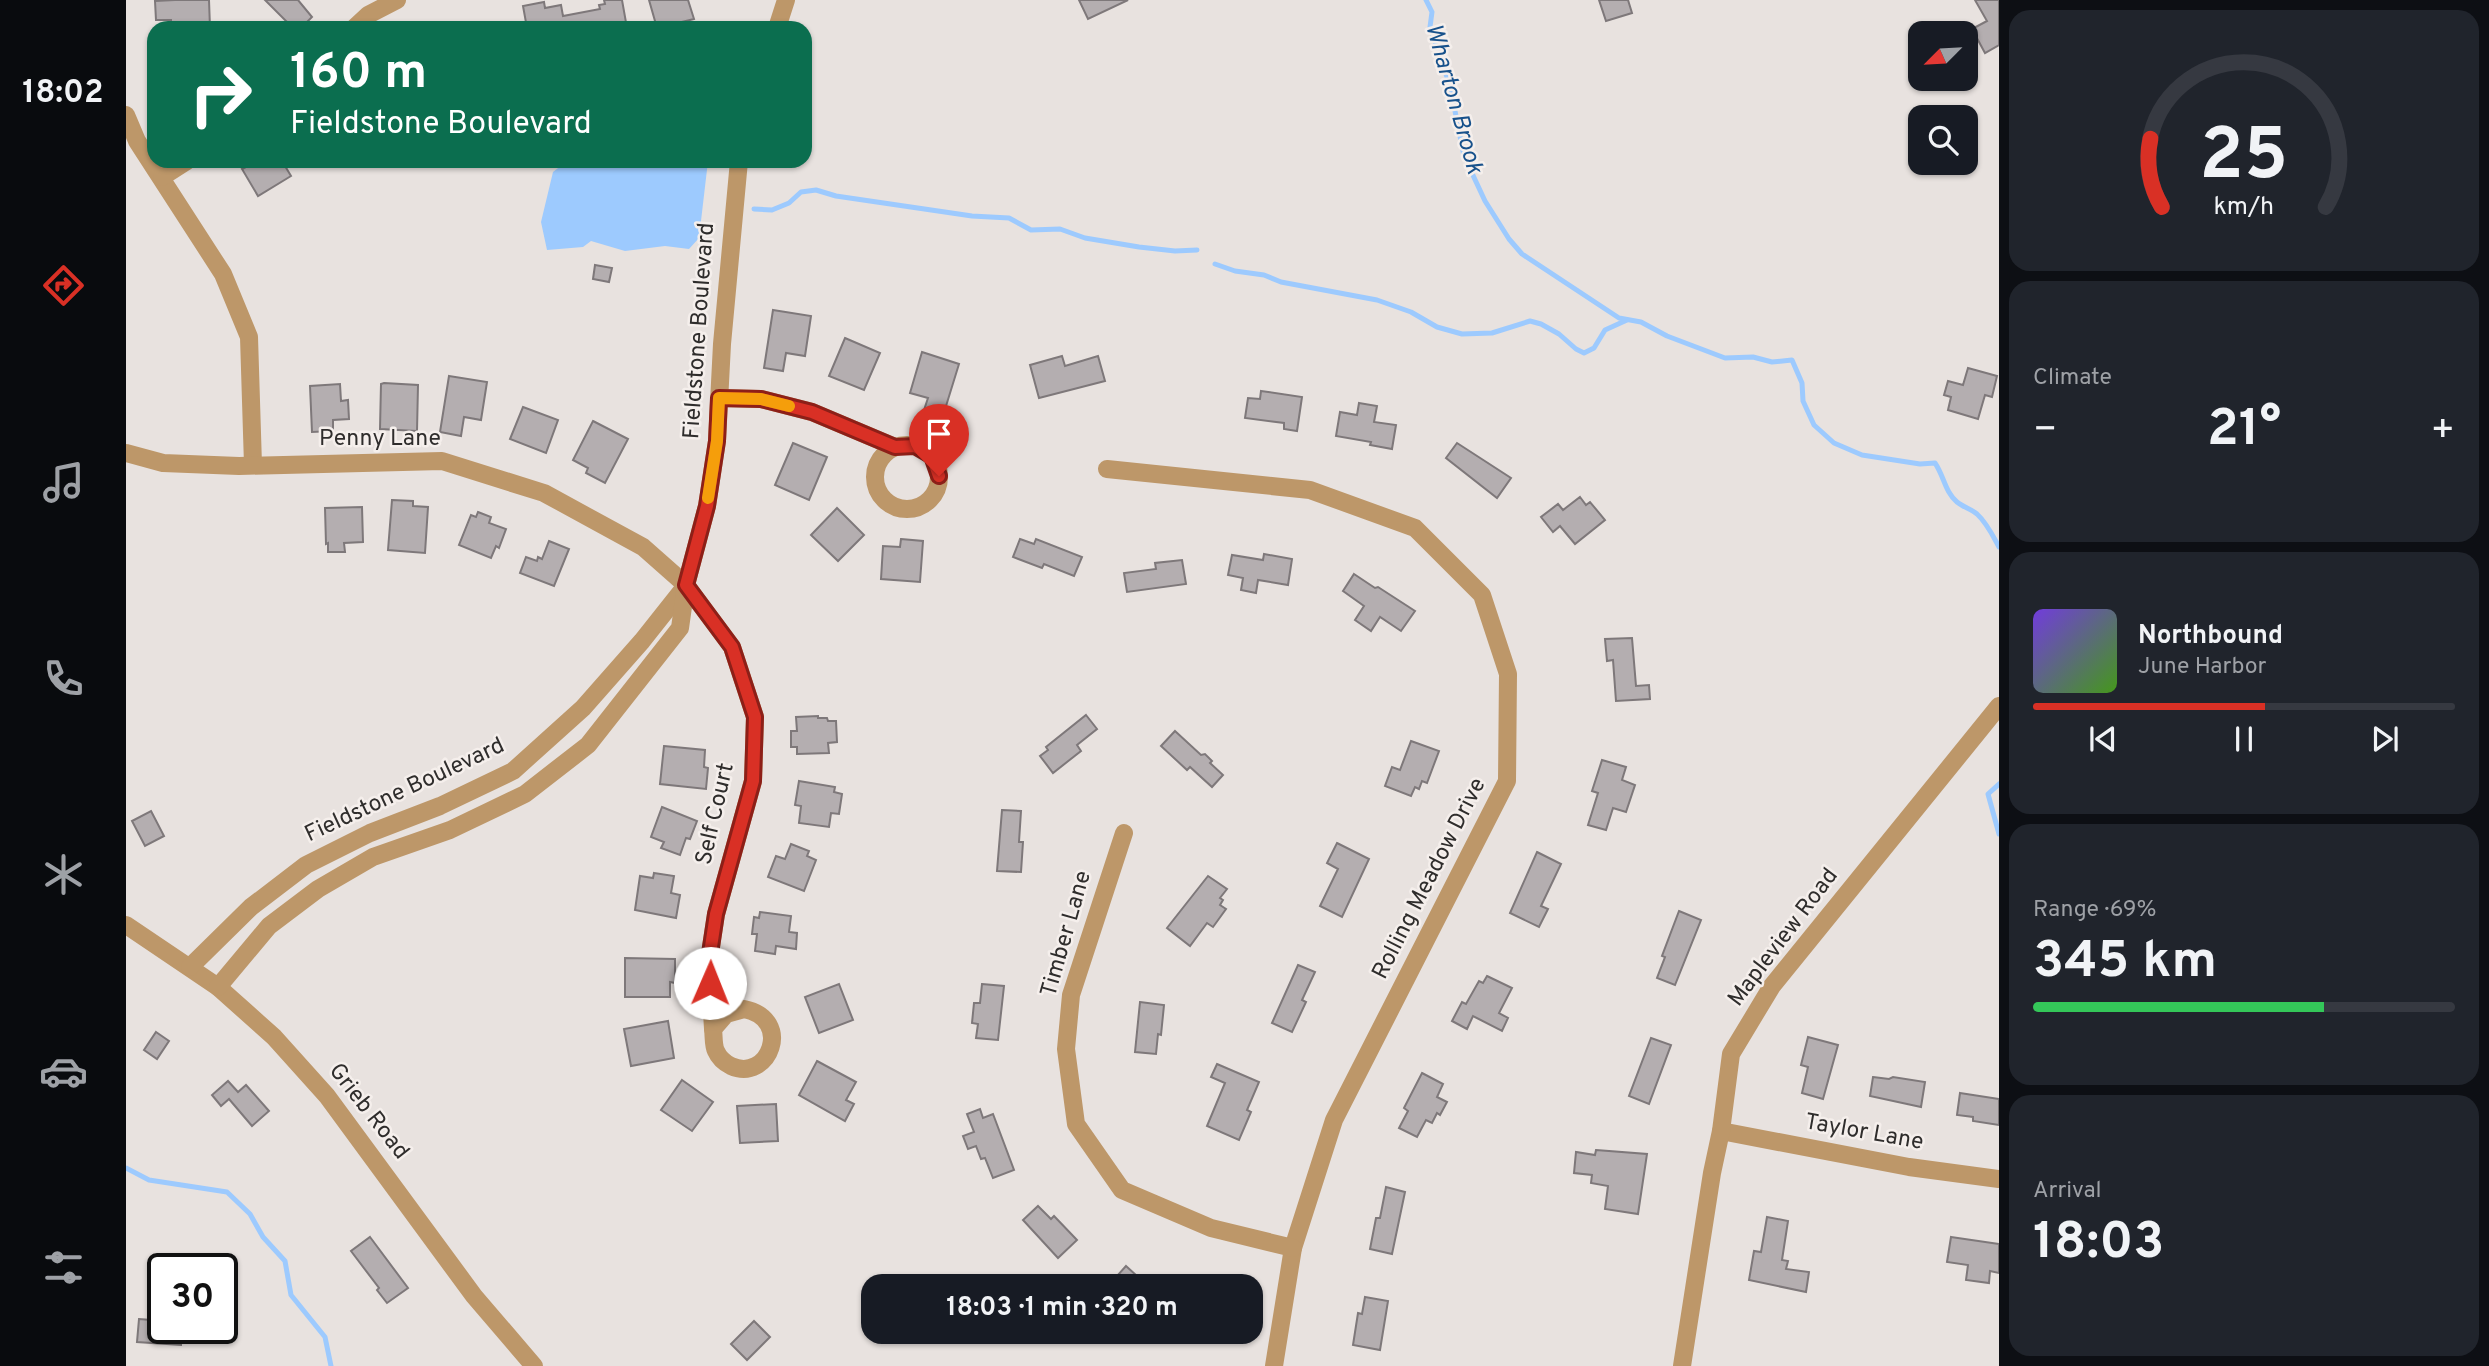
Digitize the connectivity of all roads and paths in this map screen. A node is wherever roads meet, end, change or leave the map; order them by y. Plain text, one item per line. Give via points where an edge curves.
1 (397, 0) edge
2 (786, 0) edge
3 (362, 21) edge
4 (779, 21) edge
5 (126, 116) edge
6 (147, 154) edge
7 (156, 168) edge
8 (176, 168) edge
9 (738, 168) edge
10 (162, 177) junction
11 (719, 398) junction
12 (895, 447) dead end
13 (126, 453) edge
14 (253, 465) junction
15 (1107, 469) dead end
16 (686, 585) junction
17 (1999, 706) edge
18 (1124, 833) dead end
19 (126, 925) edge
20 (190, 967) junction
21 (218, 987) junction
22 (713, 1029) dead end
23 (1721, 1131) junction
24 (1999, 1179) edge
25 (1293, 1248) junction
26 (534, 1366) edge
27 (1274, 1366) edge
28 (1682, 1366) edge

1 - 3 street
2 - 4 street
5 - 6 street
7 - 10 street
8 - 10 street
9 - 11 street, Fieldstone Boulevard
10 - 14 street via 223,274 249,337
11 - 12 street via 761,399 812,412
11 - 16 street, Fieldstone Boulevard via 707,506
13 - 14 street, Penny Lane via 163,463
14 - 16 street, Penny Lane via 442,461 544,493 643,547
15 - 25 street, Rolling Meadow Drive via 1310,490 1415,528 1482,595 1508,674 1507,782 1334,1120
16 - 20 street, Fieldstone Boulevard via 583,708 513,771 306,865 251,908
16 - 21 street, Fieldstone Boulevard via 680,628 588,745 525,794 450,830 373,858 318,889 269,926
16 - 22 street, Self Court via 732,647 755,717 753,781 716,914 709,960
17 - 23 street, Mapleview Road via 1772,986 1731,1055
18 - 25 street, Timber Lane via 1071,995 1066,1049 1076,1124 1122,1190 1211,1228
19 - 20 street, Grieb Road
20 - 21 street, Grieb Road
21 - 26 street, Grieb Road via 274,1037 327,1096 474,1296
23 - 24 street, Taylor Lane
23 - 28 street, Mapleview Road
25 - 27 street, Rolling Meadow Drive

